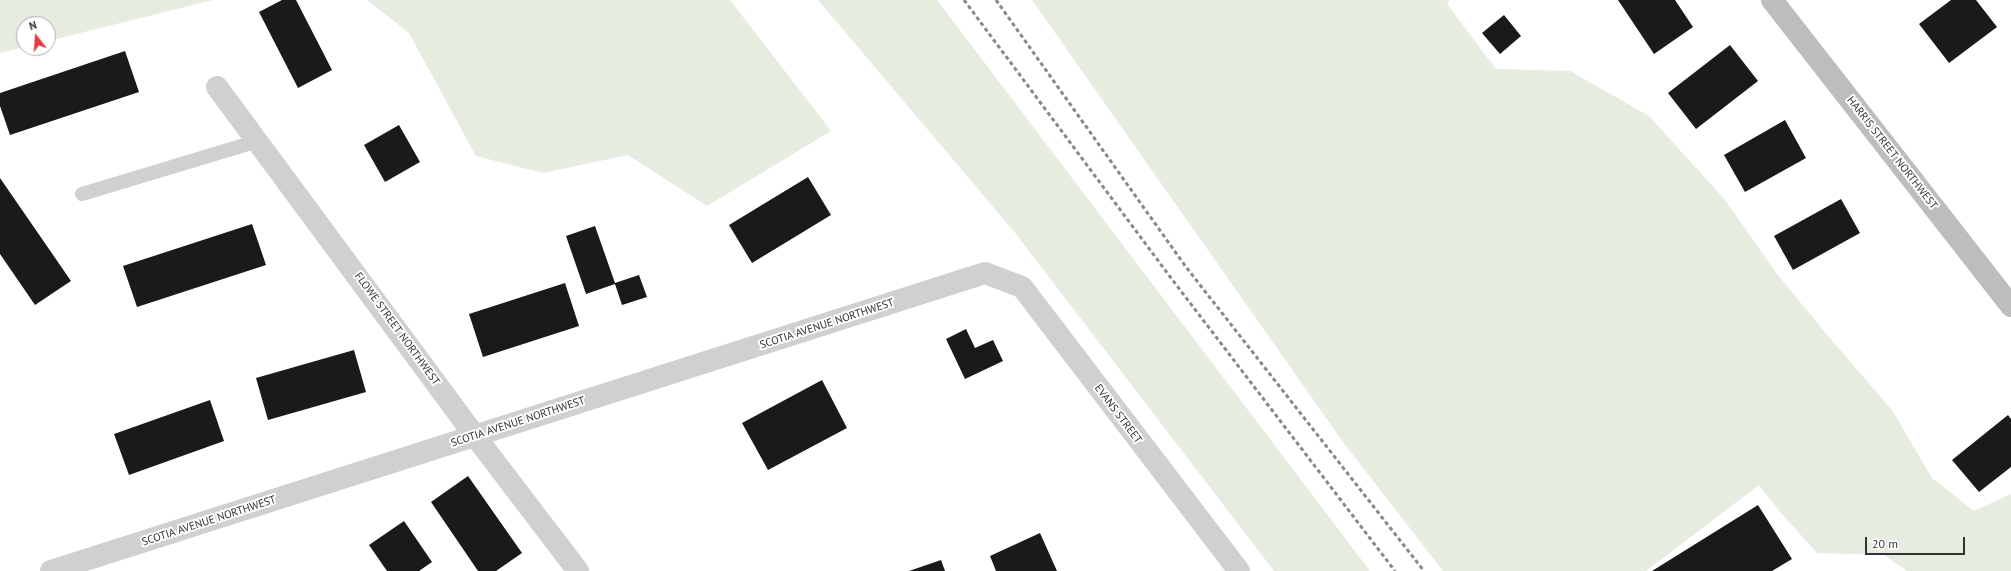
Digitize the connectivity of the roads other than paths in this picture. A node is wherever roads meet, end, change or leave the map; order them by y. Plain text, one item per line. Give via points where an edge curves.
1 (1772, 0) edge
2 (217, 87) dead end
3 (258, 140) junction
4 (82, 194) dead end
5 (985, 273) joint
6 (2011, 306) edge
7 (475, 436) junction
8 (51, 571) edge
9 (578, 571) edge
10 (1239, 571) edge

1 - 6 street, HARRIS STREET NORTHWEST
2 - 3 street, FLOWE STREET NORTHWEST
3 - 4 lane
3 - 7 street, FLOWE STREET NORTHWEST
5 - 7 street, SCOTIA AVENUE NORTHWEST
5 - 10 street, EVANS STREET via 1022,287
7 - 8 street, SCOTIA AVENUE NORTHWEST
7 - 9 street, FLOWE STREET NORTHWEST

